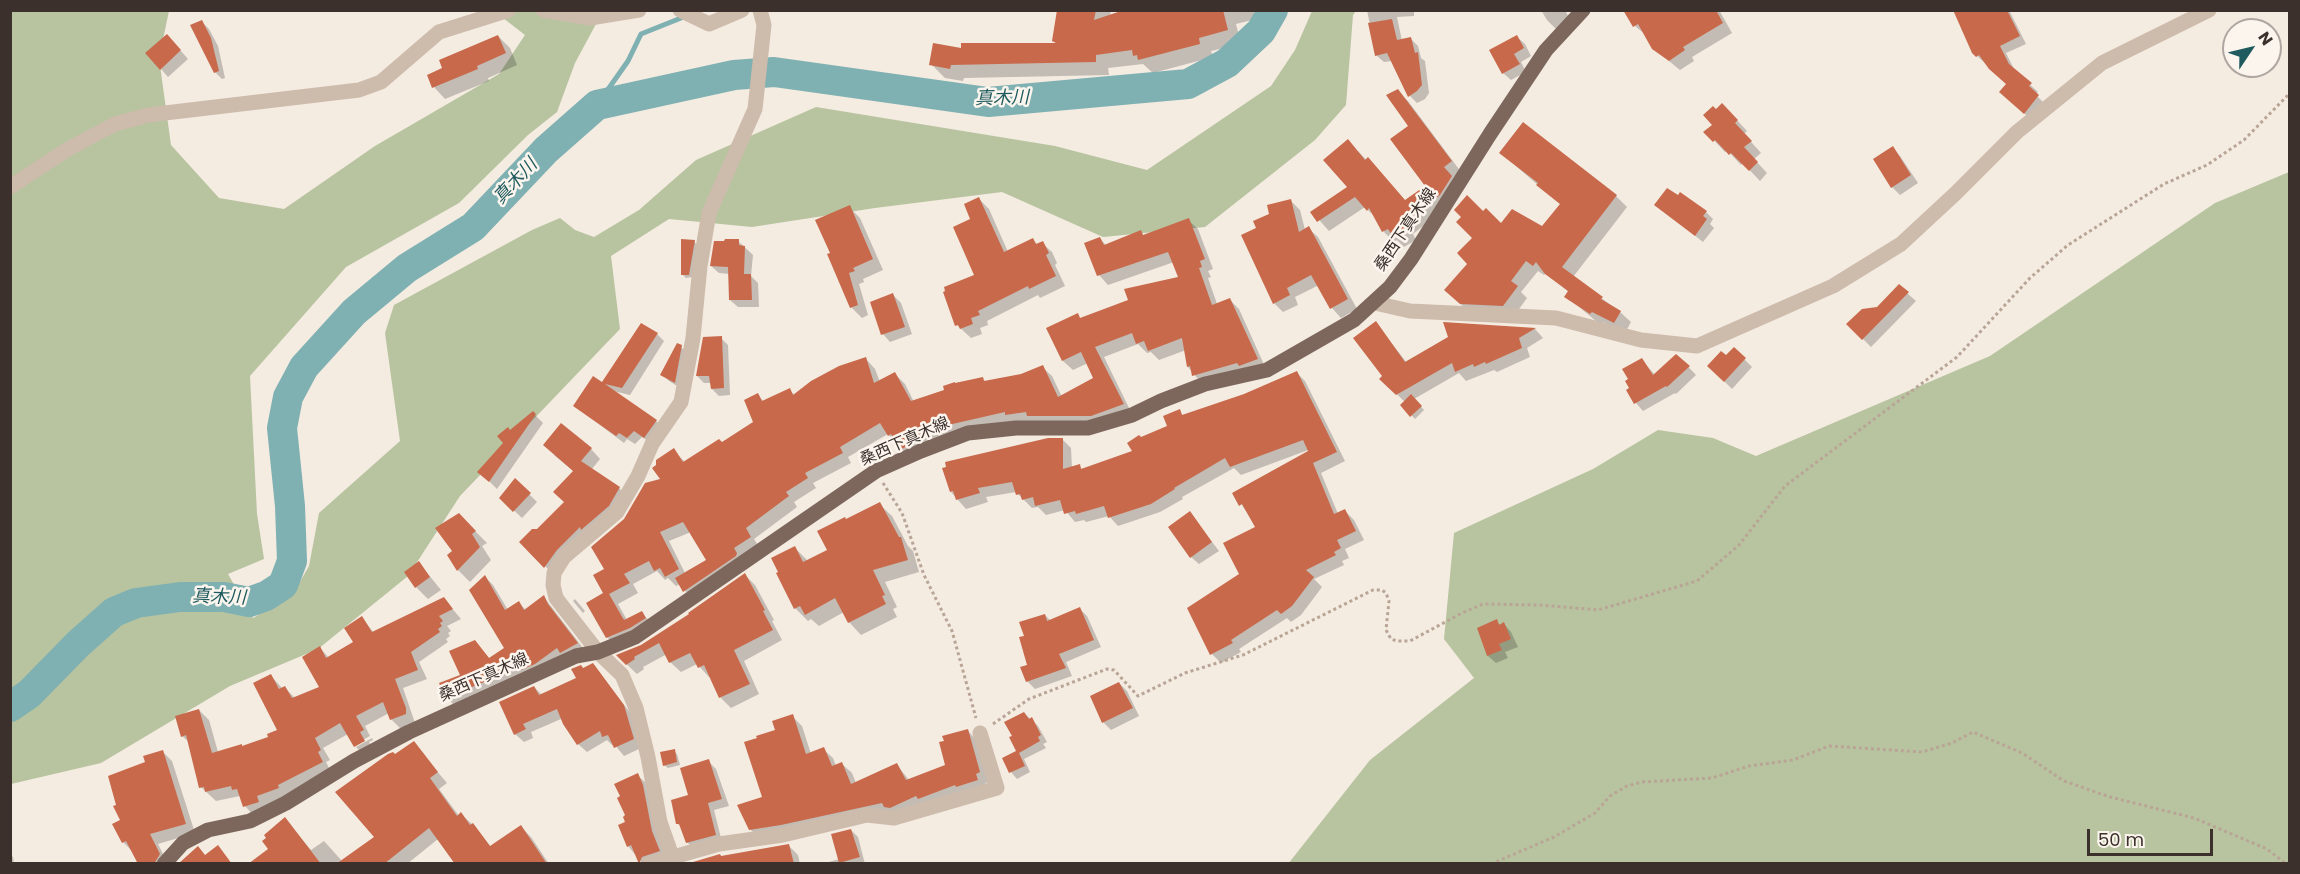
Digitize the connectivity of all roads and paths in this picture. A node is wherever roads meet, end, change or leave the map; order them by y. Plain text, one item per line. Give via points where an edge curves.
1 (509, 10) edge
2 (543, 10) edge
3 (639, 10) edge
4 (680, 10) edge
5 (742, 10) edge
6 (1583, 10) edge
7 (2210, 10) edge
8 (762, 18) edge
9 (2289, 93) edge
10 (10, 187) edge
11 (1375, 303) junction
12 (876, 471) junction
13 (598, 652) junction
14 (980, 733) junction
15 (661, 861) edge
16 (164, 864) edge
17 (1491, 864) edge
18 (2286, 864) edge

1 - 10 street via 439,32 381,82 359,90 148,115 115,124
2 - 3 street via 590,18
4 - 5 street via 709,24
6 - 11 main road, 桑西下真木線 via 1546,50 1411,259
7 - 11 street via 2102,63 2017,132 1901,244 1833,286 1697,346 1641,340 1556,318 1410,311
8 - 13 street via 755,109 709,213 681,402 652,444 617,512 564,557 554,573 556,598
9 - 14 path via 2244,140 2208,165 2164,184 2068,245 2030,278 1958,357 1785,486 1739,545 1697,581 1598,610 1483,604 1410,641 1391,639 1386,630 1386,593 1372,590 1243,655 1185,673 1138,696 1114,669 1107,669 1029,699
11 - 12 main road, 桑西下真木線 via 1354,321 1267,370 1205,384 1132,415 1088,428 1016,428 968,434
12 - 13 main road, 桑西下真木線 via 635,637
12 - 14 path via 902,513 924,575 952,631
13 - 15 street via 622,675 636,708 660,822
13 - 16 main road, 桑西下真木線 via 576,656 409,732 250,821 208,830 183,843
14 - 15 street via 997,788 894,818 867,815 783,835 719,844
17 - 18 path via 1554,837 1595,813 1610,796 1642,782 1712,778 1749,766 1793,760 1829,746 1922,752 1972,732 2022,753 2064,781 2194,818 2267,849

